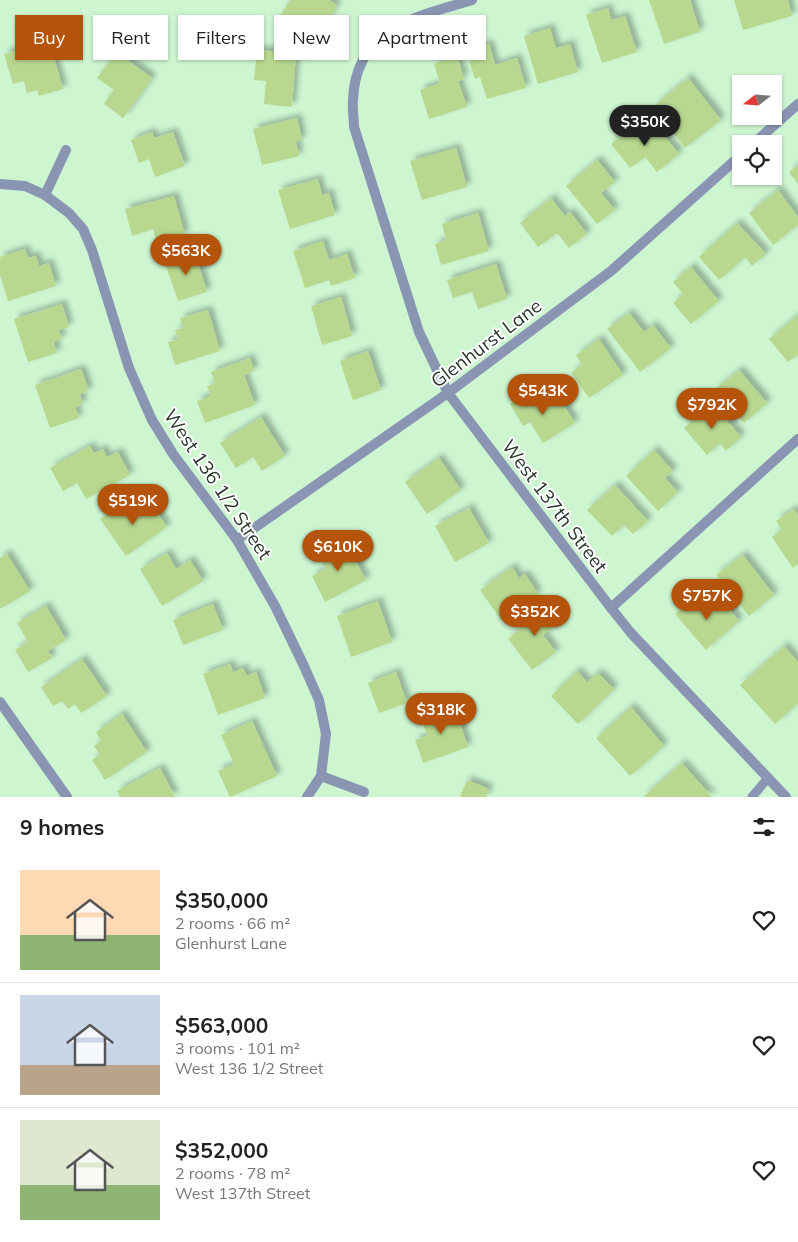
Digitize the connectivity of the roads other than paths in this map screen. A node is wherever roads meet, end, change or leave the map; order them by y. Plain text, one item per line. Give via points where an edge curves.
1 (472, 0) edge
2 (798, 104) edge
3 (763, 135) edge
4 (66, 150) dead end
5 (732, 163) edge
6 (0, 184) edge
7 (45, 196) junction
8 (448, 393) junction
9 (798, 439) edge
10 (237, 540) junction
11 (611, 608) junction
12 (0, 702) edge
13 (320, 776) junction
14 (768, 778) junction
15 (364, 792) dead end
16 (67, 797) edge
17 (306, 797) edge
18 (752, 797) edge
19 (786, 797) edge

1 - 8 street, West 137th Street via 408,20 384,33 369,50 358,72 353,99 354,127 419,332
2 - 3 street
4 - 7 street
5 - 8 street, Glenhurst Lane via 611,271
6 - 7 street, West 136 1/2 Street via 25,186
7 - 10 street, West 136 1/2 Street via 69,213 82,229 92,250 129,368 152,420 173,454
8 - 10 street, Glenhurst Lane
8 - 11 street, West 137th Street
9 - 11 street
10 - 13 street, West 136 1/2 Street via 275,606 319,700 326,734
11 - 14 street, West 137th Street
12 - 16 street
13 - 15 street
13 - 17 street
14 - 18 lane
14 - 19 street, West 137th Street

